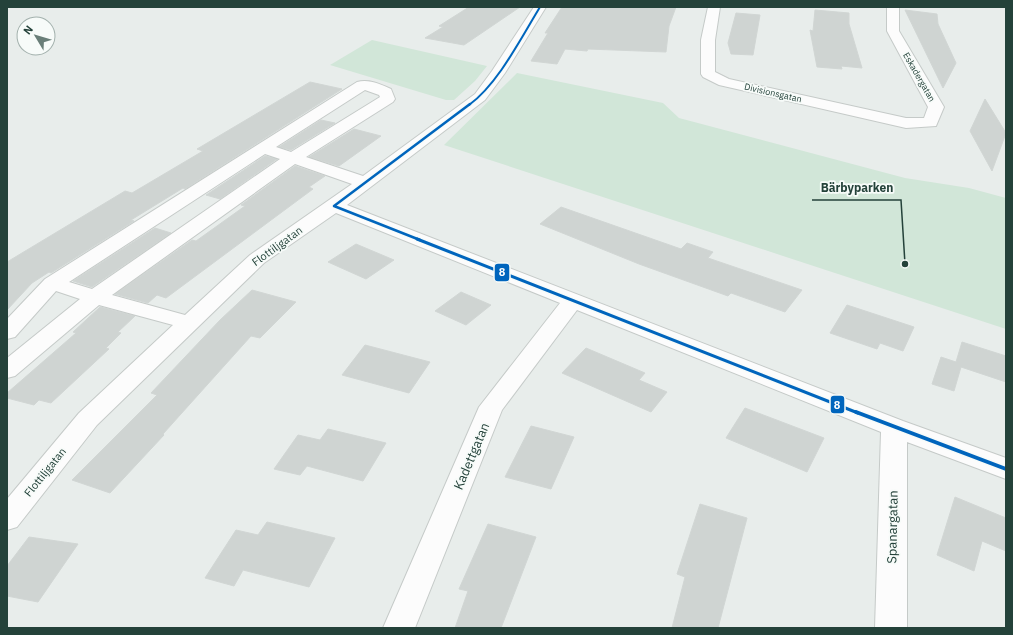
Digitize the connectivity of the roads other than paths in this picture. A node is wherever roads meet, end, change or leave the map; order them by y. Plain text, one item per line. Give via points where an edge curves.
1 (540, 7) edge
2 (714, 7) edge
3 (893, 7) edge
4 (906, 123) joint
5 (263, 148) junction
6 (293, 158) junction
7 (365, 183) junction
8 (334, 206) junction
9 (52, 283) junction
10 (95, 297) junction
11 (573, 301) junction
12 (190, 322) junction
13 (7, 332) edge
14 (7, 370) edge
15 (894, 427) junction
16 (1006, 469) edge
17 (7, 519) edge
18 (399, 628) edge
19 (891, 628) edge

1 - 7 street, Flottiljgatan via 480,97
2 - 4 street, Divisionsgatan via 707,55 708,74 724,82
3 - 4 street, Eskadergatan via 893,32 936,107 930,123
5 - 6 street
5 - 6 street via 362,86 371,86 386,92 388,99
5 - 9 street
6 - 7 street
6 - 10 street
7 - 8 street, Flottiljgatan
8 - 11 street
8 - 12 street, Flottiljgatan via 257,259
9 - 10 street
9 - 13 street
10 - 12 street
10 - 14 street
11 - 15 street
11 - 18 street, Kadettgatan via 491,406
12 - 17 street, Flottiljgatan via 88,419
15 - 16 street
15 - 19 street, Spanargatan

